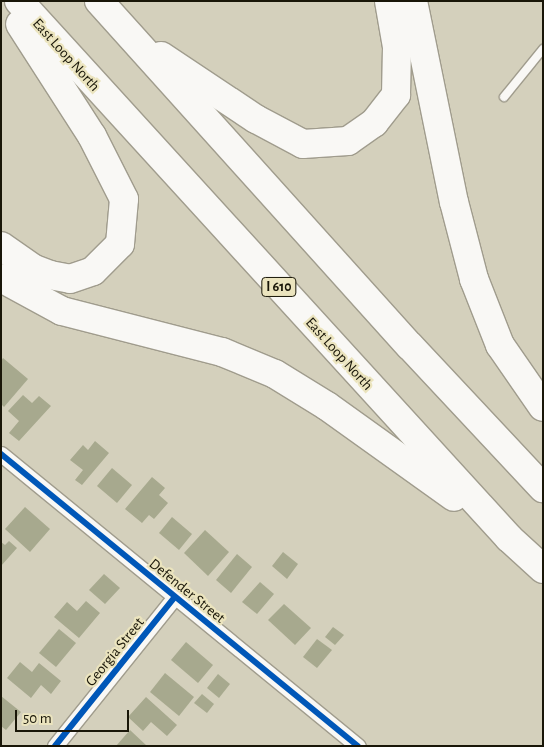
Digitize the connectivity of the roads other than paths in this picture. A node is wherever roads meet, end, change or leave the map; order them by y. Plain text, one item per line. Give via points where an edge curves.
1 (5, 1) edge
2 (19, 1) edge
3 (98, 1) edge
4 (389, 1) edge
5 (413, 1) edge
6 (127, 34) junction
7 (543, 49) edge
8 (504, 97) dead end
9 (1, 246) edge
10 (1, 278) edge
11 (543, 407) edge
12 (4, 462) edge
13 (543, 488) edge
14 (509, 538) junction
15 (543, 569) edge
16 (175, 597) junction
17 (55, 746) edge
18 (358, 746) edge

1 - 9 highway via 92,136 124,199 120,244 93,271 70,279 50,275 32,268
2 - 14 highway, East Loop North / I 610
3 - 6 highway
4 - 6 highway via 397,46 396,95 374,123 348,141 303,144 256,119
5 - 11 highway via 454,202 474,279 500,345
6 - 13 highway
7 - 8 lane
10 - 14 highway via 62,311 222,352 275,374 409,463
12 - 16 street, Defender Street
14 - 15 highway, East Loop North / I 610
16 - 17 street, Georgia Street
16 - 18 street, Defender Street

